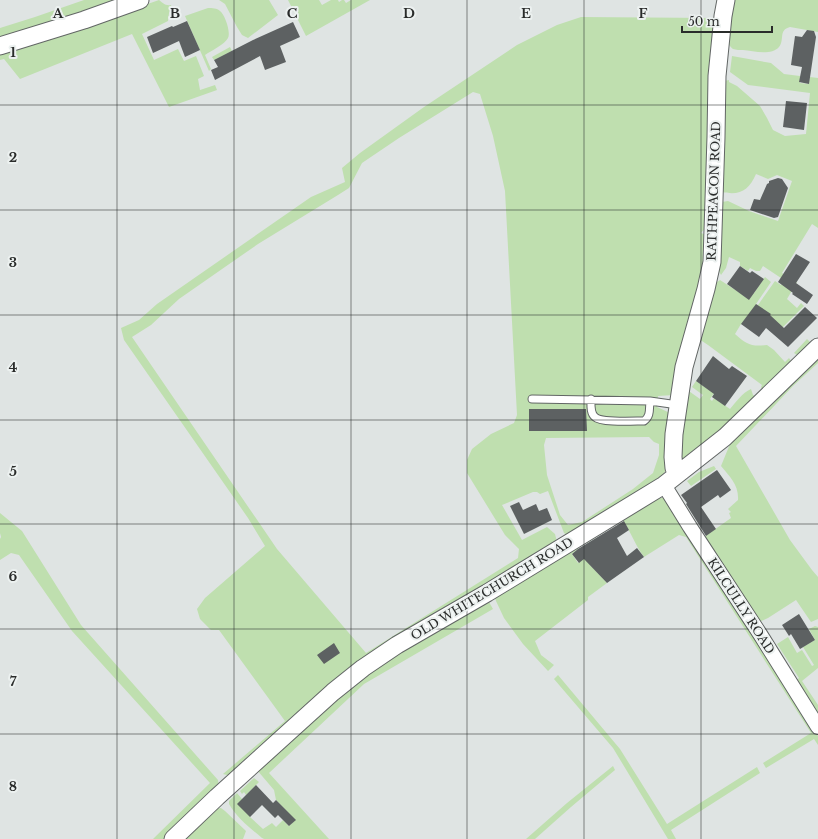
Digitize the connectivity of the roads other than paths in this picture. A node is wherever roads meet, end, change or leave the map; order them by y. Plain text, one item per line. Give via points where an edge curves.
1 (140, 0) edge
2 (726, 0) edge
3 (0, 46) edge
4 (818, 347) edge
5 (532, 399) dead end
6 (591, 400) junction
7 (650, 401) junction
8 (678, 405) junction
9 (678, 474) junction
10 (664, 485) junction
11 (818, 727) edge
12 (173, 839) edge

1 - 3 street
2 - 8 street, RATHPEACON ROAD via 717,76 712,262 685,360
4 - 9 street, OLD WHITECHURCH ROAD via 725,437
5 - 6 lane
6 - 7 lane
6 - 7 lane via 591,413 601,421 644,421 648,418
7 - 8 lane
8 - 9 street, RATHPEACON ROAD via 673,457 674,468
9 - 10 street, OLD WHITECHURCH ROAD
10 - 11 street, KILCULLY ROAD
10 - 12 street, OLD WHITECHURCH ROAD via 363,668 333,692

